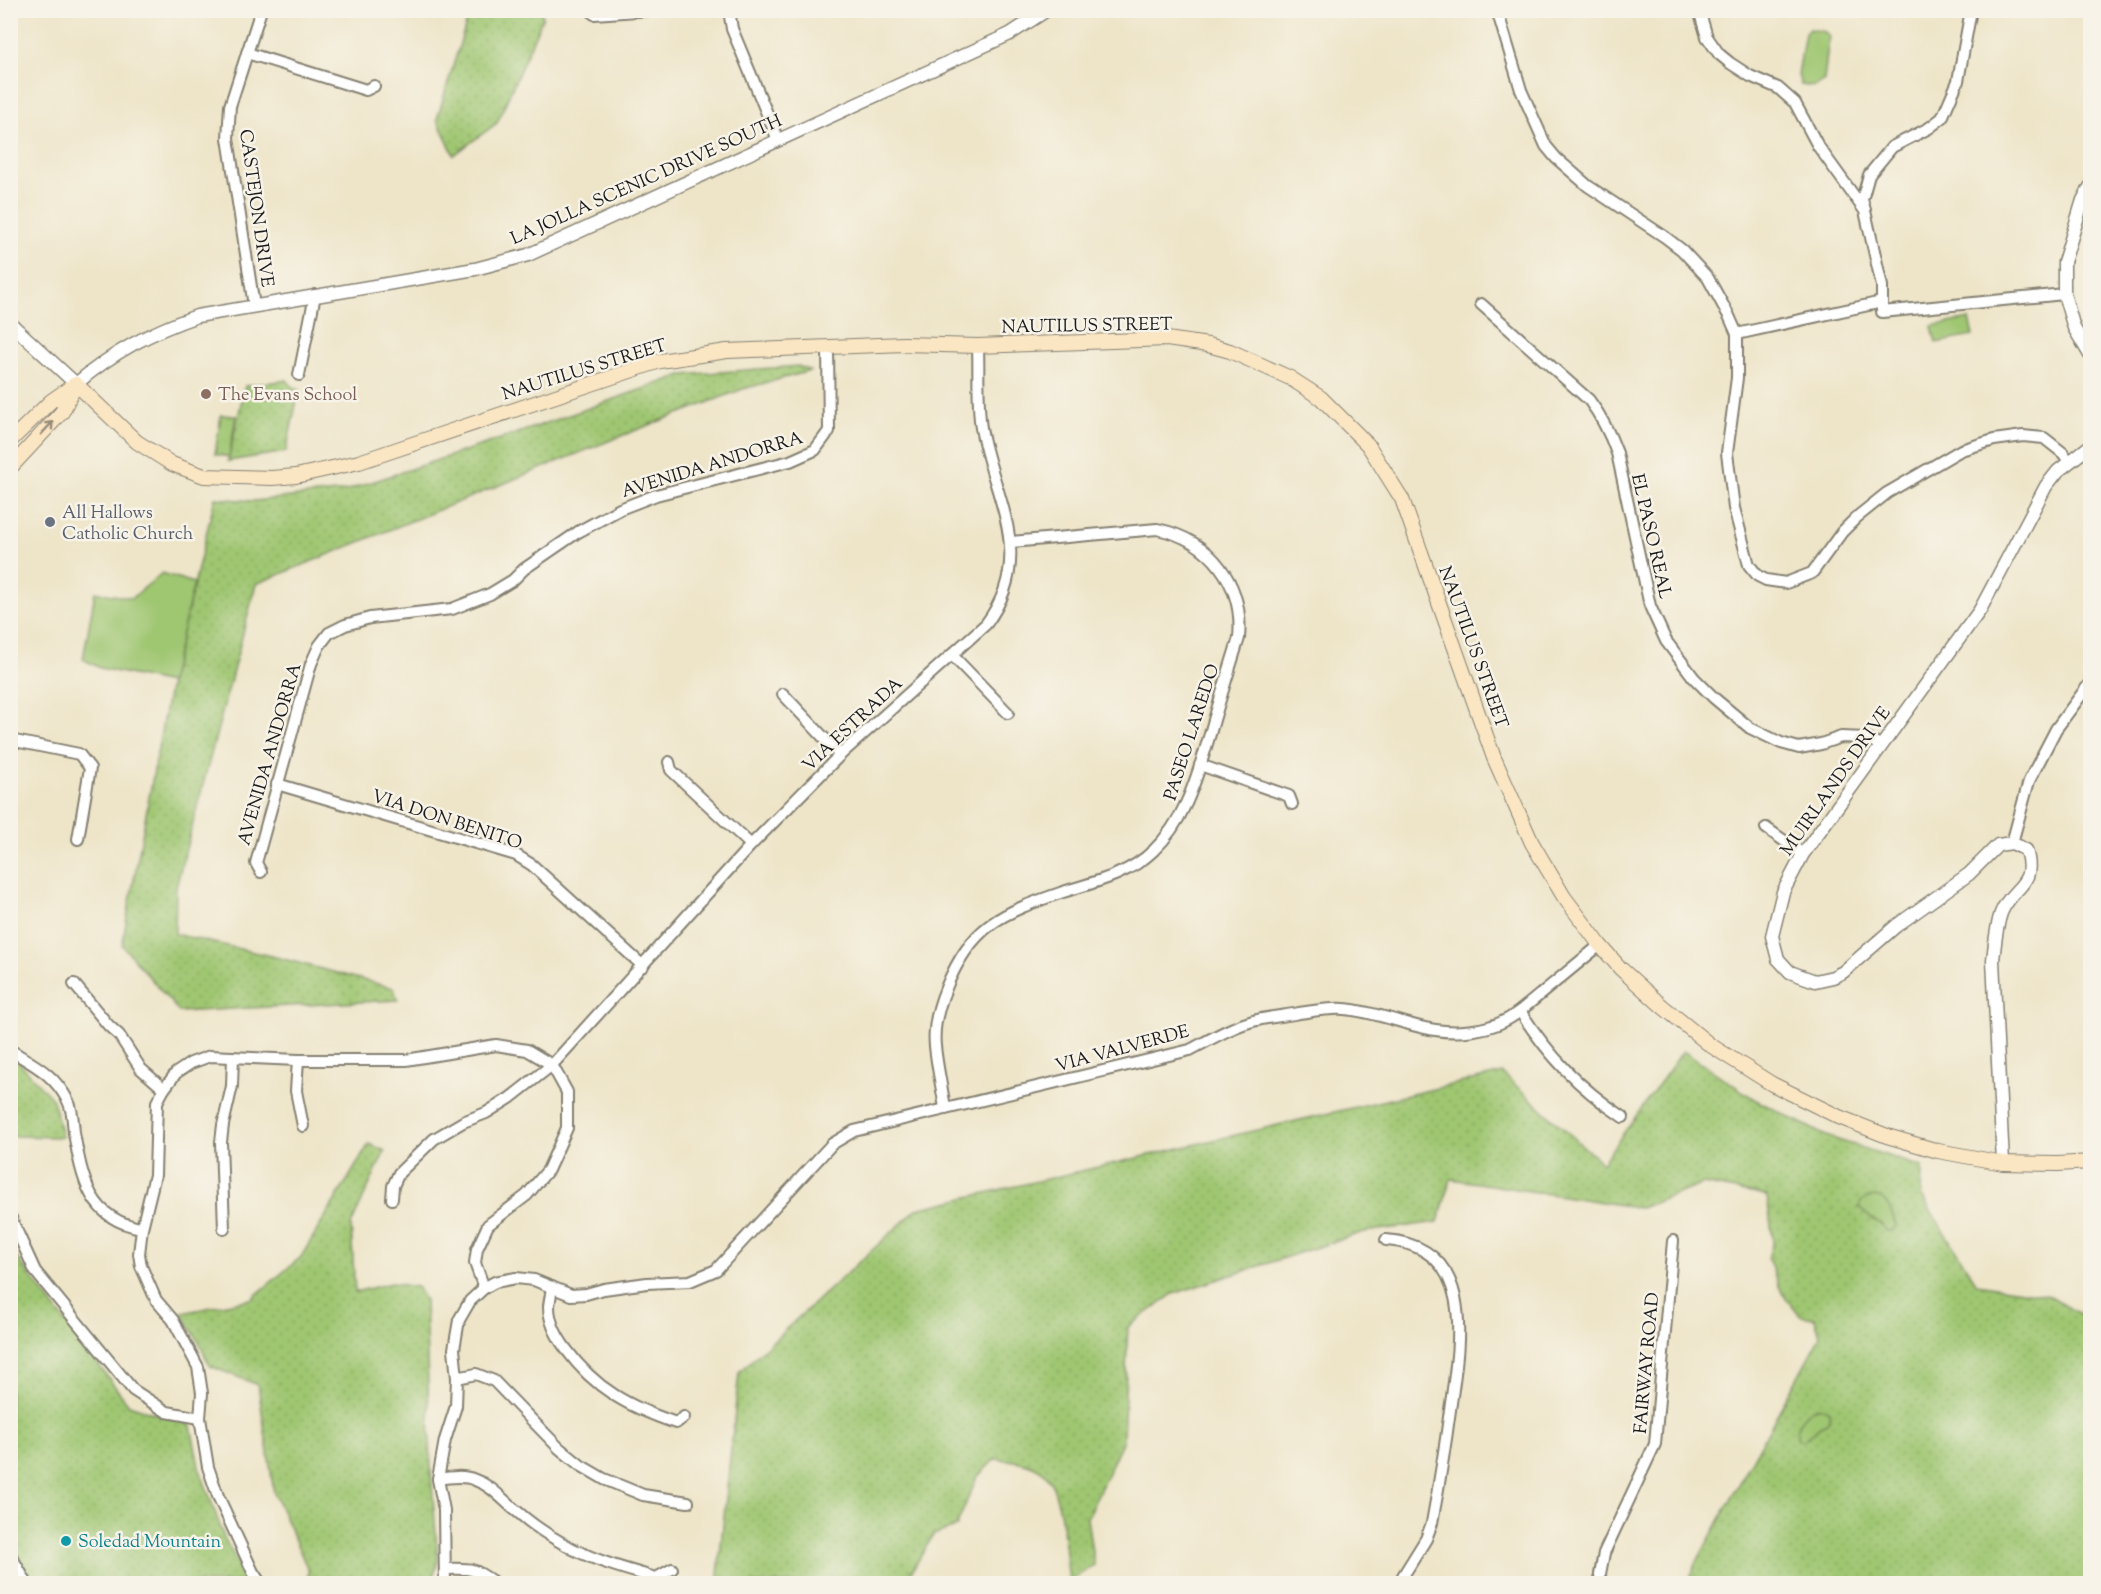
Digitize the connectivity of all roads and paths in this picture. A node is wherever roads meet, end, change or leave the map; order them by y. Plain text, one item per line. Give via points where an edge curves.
1 (261, 10) edge
2 (651, 10) edge
3 (729, 10) edge
4 (1047, 10) edge
5 (1497, 10) edge
6 (1699, 10) edge
7 (1971, 10) edge
8 (594, 14) dead end
9 (247, 53) junction
10 (374, 86) dead end
11 (778, 140) junction
12 (2091, 187) edge
13 (1865, 211) junction
14 (2064, 294) junction
15 (315, 295) junction
16 (1882, 302) junction
17 (1481, 304) dead end
18 (254, 306) junction
19 (10, 323) edge
20 (1737, 334) junction
21 (978, 346) junction
22 (828, 347) junction
23 (2091, 355) edge
24 (299, 375) dead end
25 (76, 384) junction
26 (10, 441) edge
27 (2091, 446) edge
28 (2069, 461) junction
29 (10, 468) edge
30 (1011, 542) junction
31 (952, 655) junction
32 (2091, 683) edge
33 (783, 694) dead end
34 (1008, 713) dead end
35 (10, 740) edge
36 (1880, 746) junction
37 (840, 755) junction
38 (669, 762) dead end
39 (1200, 765) junction
40 (277, 784) junction
41 (1292, 804) dead end
42 (1766, 828) dead end
43 (78, 839) dead end
44 (2012, 843) junction
45 (751, 845) junction
46 (1803, 854) junction
47 (261, 872) dead end
48 (1600, 945) junction
49 (643, 966) junction
50 (74, 984) dead end
51 (1520, 1011) junction
52 (10, 1050) edge
53 (233, 1058) junction
54 (298, 1060) junction
55 (552, 1065) junction
56 (164, 1089) junction
57 (945, 1108) junction
58 (1623, 1117) dead end
59 (303, 1126) dead end
60 (2091, 1162) edge
61 (2003, 1163) junction
62 (392, 1199) dead end
63 (10, 1216) edge
64 (142, 1228) junction
65 (224, 1229) dead end
66 (1386, 1240) dead end
67 (1673, 1241) dead end
68 (552, 1287) junction
69 (484, 1288) junction
70 (457, 1378) junction
71 (684, 1417) dead end
72 (200, 1418) junction
73 (438, 1479) junction
74 (688, 1502) dead end
75 (10, 1554) edge
76 (446, 1569) junction
77 (672, 1569) dead end
78 (27, 1584) edge
79 (261, 1584) edge
80 (445, 1584) edge
81 (496, 1584) edge
82 (1398, 1584) edge
83 (1601, 1584) edge

1 - 9 street, CASTEJON DRIVE
2 - 8 street
3 - 11 street via 732,28
4 - 11 street, LA JOLLA SCENIC DRIVE SOUTH via 1010,34
5 - 20 street via 1521,90 1546,146 1588,186 1682,250 1708,278
6 - 13 street via 1707,37 1719,54 1750,76 1778,88 1795,103 1818,146
7 - 13 street via 1958,81 1942,118 1892,147 1869,175 1862,200
9 - 10 street via 366,90
9 - 18 street, CASTEJON DRIVE via 230,106 228,138
11 - 15 street, LA JOLLA SCENIC DRIVE SOUTH via 528,255 475,269
12 - 14 street via 2083,200 2064,262
13 - 16 street via 1882,285
14 - 16 street via 1882,312
14 - 23 street via 2074,328
15 - 18 street, LA JOLLA SCENIC DRIVE SOUTH
15 - 24 street
16 - 20 street
17 - 36 street, EL PASO REAL via 1598,412 1617,453 1650,606 1666,641 1694,678 1750,728 1781,743 1798,748 1841,737 1867,738
18 - 25 street, LA JOLLA SCENIC DRIVE SOUTH via 197,316 162,328 93,369
19 - 25 street
20 - 28 street via 1737,378 1727,453 1732,497 1749,565 1766,580 1786,583 1812,573 1857,516 1887,493 1961,450 1994,440 2044,438
21 - 22 main road, NAUTILUS STREET
21 - 30 street, VIA ESTRADA via 981,427
21 - 48 main road, NAUTILUS STREET via 1167,339 1208,345 1290,378 1322,398 1368,445 1402,499 1494,758 1532,843 1564,897
22 - 25 main road, NAUTILUS STREET via 727,351 660,361 359,462 272,478 204,476 172,464 137,442
22 - 40 street, AVENIDA ANDORRA via 829,431 815,450 790,461 656,495 620,509 578,532 490,594 452,609 370,618 329,633 311,664
25 - 26 main road, LA JOLLA SCENIC DRIVE SOUTH via 51,401
29 -> 25 main road, LA JOLLA SCENIC DRIVE SOUTH via 62,412
27 - 28 street, MUIRLANDS DRIVE
28 - 36 street, MUIRLANDS DRIVE via 2046,486 1980,610
30 - 31 street, VIA ESTRADA via 1005,590 993,616
30 - 39 street, PASEO LAREDO via 1157,529 1189,538 1215,560 1236,598 1239,639
31 - 34 street
31 - 37 street, VIA ESTRADA
32 - 44 street via 2056,729 2029,781
33 - 37 street
35 - 43 street via 79,754 90,768
36 - 46 street, MUIRLANDS DRIVE
37 - 45 street, VIA ESTRADA
38 - 45 street via 671,770
39 - 41 street via 1289,796
39 - 57 street, PASEO LAREDO via 1189,800 1172,832 1152,852 1127,871 1001,916 964,950 940,1003 936,1034
40 - 47 street, AVENIDA ANDORRA via 256,863
40 - 49 street, VIA DON BENITO via 516,855
42 - 46 street
44 - 46 street, MUIRLANDS DRIVE via 1998,845 1969,874 1896,926 1843,972 1815,981 1790,972 1778,959 1772,936 1784,892
44 - 61 street via 2026,850 2031,867 2001,913 1993,960
45 - 49 street, VIA ESTRADA
48 - 51 street, VIA VALVERDE
48 - 61 main road, NAUTILUS STREET via 1620,968 1710,1045 1772,1084 1887,1136 1938,1151
49 - 55 street, VIA ESTRADA
50 - 56 street via 119,1035 141,1069
51 - 57 street, VIA VALVERDE via 1493,1027 1455,1033 1435,1032 1343,1008 1265,1019 1227,1031 1191,1050
51 - 58 street via 1565,1071
52 - 64 street via 56,1082 70,1104 81,1171 95,1202 106,1214
53 - 54 street
53 - 56 street via 210,1056 191,1064 176,1073
53 - 65 street via 221,1142
54 - 55 street via 406,1060 496,1045 527,1050
54 - 59 street via 296,1090
55 - 62 street, VIA ESTRADA via 510,1098 434,1139 399,1173
55 - 69 street via 567,1092 567,1128 548,1170 527,1195 488,1225 475,1263
56 - 64 street via 158,1102 154,1175
57 - 68 street, VIA VALVERDE via 854,1131 832,1144 716,1270 690,1281 604,1288 586,1294 571,1295
60 - 61 main road, NAUTILUS STREET
63 - 72 street via 35,1271 133,1390 167,1412
64 - 72 street via 141,1266 156,1300 173,1320 198,1367
66 - 82 street via 1417,1246 1431,1256 1449,1278 1459,1313 1459,1348 1432,1523
67 - 83 street, FAIRWAY ROAD via 1655,1444 1604,1553
68 - 69 street, VIA VALVERDE via 516,1278
68 - 71 street via 549,1308 555,1334 588,1376 642,1412 676,1423
69 - 70 street via 470,1301 459,1320 454,1349
70 - 73 street via 456,1406
70 - 74 street via 476,1374 494,1381 559,1448 604,1479 644,1495
72 - 79 street via 208,1467 218,1496
73 - 76 street via 444,1510
73 - 77 street via 473,1479 489,1487 542,1531 605,1563 656,1578
75 - 78 street
76 - 80 street
76 - 81 street via 477,1570

